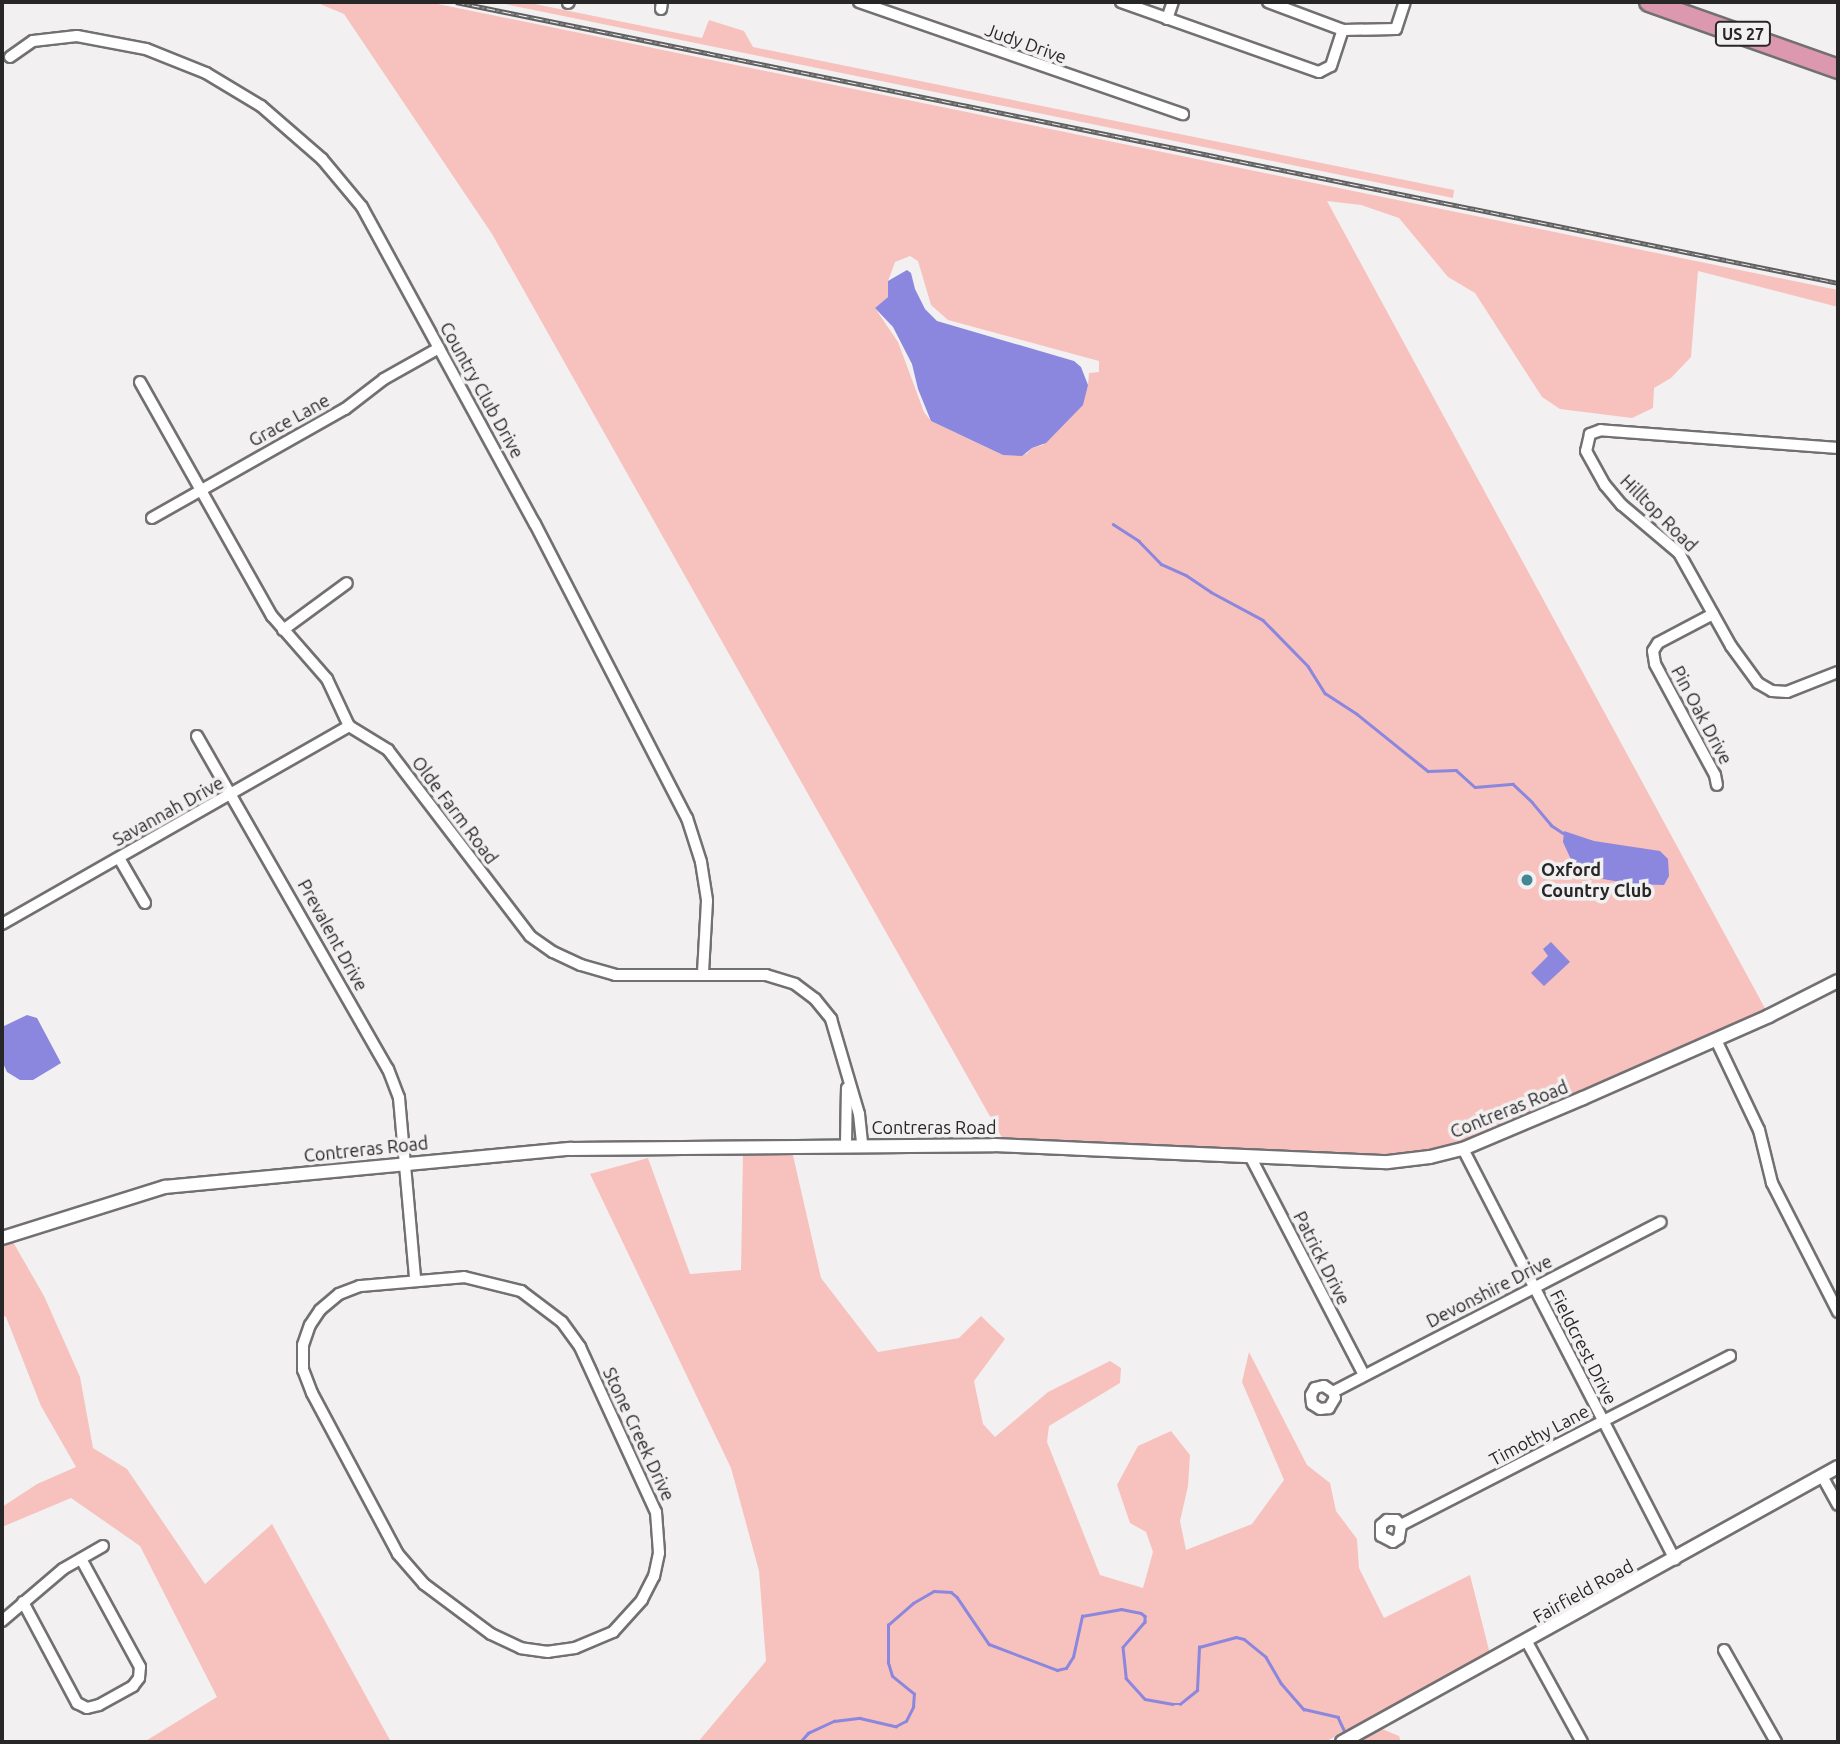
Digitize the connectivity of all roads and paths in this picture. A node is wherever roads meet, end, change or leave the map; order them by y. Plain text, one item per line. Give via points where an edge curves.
1 (859, 2) edge
2 (1121, 2) edge
3 (1173, 2) edge
4 (1268, 2) edge
5 (1405, 2) edge
6 (1649, 2) edge
7 (1167, 19) junction
8 (1343, 30) junction
9 (10, 57) dead end
10 (1838, 69) edge
11 (1183, 114) dead end
12 (439, 348) junction
13 (140, 382) dead end
14 (1838, 448) edge
15 (201, 489) junction
16 (152, 518) dead end
17 (347, 583) dead end
18 (1713, 614) junction
19 (283, 630) junction
20 (1838, 672) edge
21 (349, 726) junction
22 (197, 736) dead end
23 (1717, 785) dead end
24 (232, 795) junction
25 (119, 858) junction
26 (145, 903) dead end
27 (2, 924) edge
28 (704, 974) junction
29 (1837, 984) edge
30 (1716, 1040) junction
31 (847, 1082) junction
32 (845, 1144) junction
33 (862, 1144) junction
34 (1463, 1149) junction
35 (1250, 1156) junction
36 (405, 1162) junction
37 (1661, 1222) dead end
38 (2, 1238) edge
39 (415, 1279) junction
40 (1534, 1288) junction
41 (1836, 1304) edge
42 (1730, 1356) dead end
43 (1364, 1375) junction
44 (1333, 1392) dead end
45 (1602, 1422) junction
46 (1838, 1467) edge
47 (1822, 1476) junction
48 (1838, 1505) edge
49 (1401, 1525) dead end
50 (103, 1546) dead end
51 (80, 1559) junction
52 (1675, 1559) junction
53 (23, 1602) junction
54 (2, 1621) edge
55 (1527, 1642) junction
56 (1724, 1650) dead end
57 (1342, 1742) edge
58 (1582, 1742) edge
59 (1776, 1742) edge

1 - 11 street, Judy Drive
2 - 7 street
3 - 7 street
4 - 8 street
5 - 8 street via 1396,29
6 - 10 highway, US 27
7 - 8 street via 1320,72 1331,66
9 - 12 street, Country Club Drive via 33,41 50,37 107,41 146,49 206,73 261,106 322,159 362,207
12 - 15 street, Grace Lane via 384,379 345,409
12 - 28 street, Country Club Drive via 687,818 707,901
13 - 15 street
14 - 18 street, Hilltop Road via 1646,431 1590,434 1586,451 1605,485 1679,553
15 - 16 street, Grace Lane
15 - 19 street
17 - 19 street
18 - 20 street, Hilltop Road via 1746,670 1772,691 1803,688
18 - 23 street, Pin Oak Drive via 1658,643 1653,652
19 - 21 street via 327,679
21 - 24 street, Savannah Drive
21 - 28 street, Olde Farm Road via 388,750 510,914 545,947 615,975
22 - 24 street, Prevalent Drive
24 - 25 street, Savannah Drive
24 - 36 street, Prevalent Drive via 388,1069 399,1098
25 - 26 street
25 - 27 street, Savannah Drive
28 - 31 street, Olde Farm Road via 766,975 795,984 815,999 831,1019 841,1044
29 - 30 street, Contreras Road
30 - 34 street, Contreras Road
30 - 41 street via 1759,1130 1772,1183
31 - 32 street, Olde Farm Road
31 - 33 street, Olde Farm Road via 859,1114
32 - 33 street, Contreras Road
32 - 36 street, Contreras Road via 570,1149
33 - 35 street, Contreras Road
34 - 35 street, Contreras Road via 1388,1161
34 - 40 street, Fieldcrest Drive
35 - 43 street, Patrick Drive
36 - 38 street, Contreras Road via 165,1186
36 - 39 street
37 - 40 street, Devonshire Drive
39 - 39 street, Stone Creek Drive via 359,1286 339,1294 320,1310 303,1346 303,1370 312,1393 398,1554 424,1584 491,1634 521,1648 548,1652 575,1648 613,1632 642,1600 654,1576 660,1534 648,1489 580,1347 562,1322 521,1291 464,1277
40 - 43 street, Devonshire Drive
40 - 45 street, Fieldcrest Drive
42 - 45 street, Timothy Lane
43 - 44 street, Devonshire Drive
45 - 49 street, Timothy Lane
45 - 52 street, Fieldcrest Drive
46 - 47 street, Fairfield Road
47 - 48 street
47 - 52 street, Fairfield Road
50 - 51 street
51 - 53 street
51 - 53 street via 141,1667 133,1686 99,1705 87,1708 77,1703
52 - 55 street, Fairfield Road
53 - 54 street
55 - 57 street, Fairfield Road
55 - 58 street
56 - 59 street

